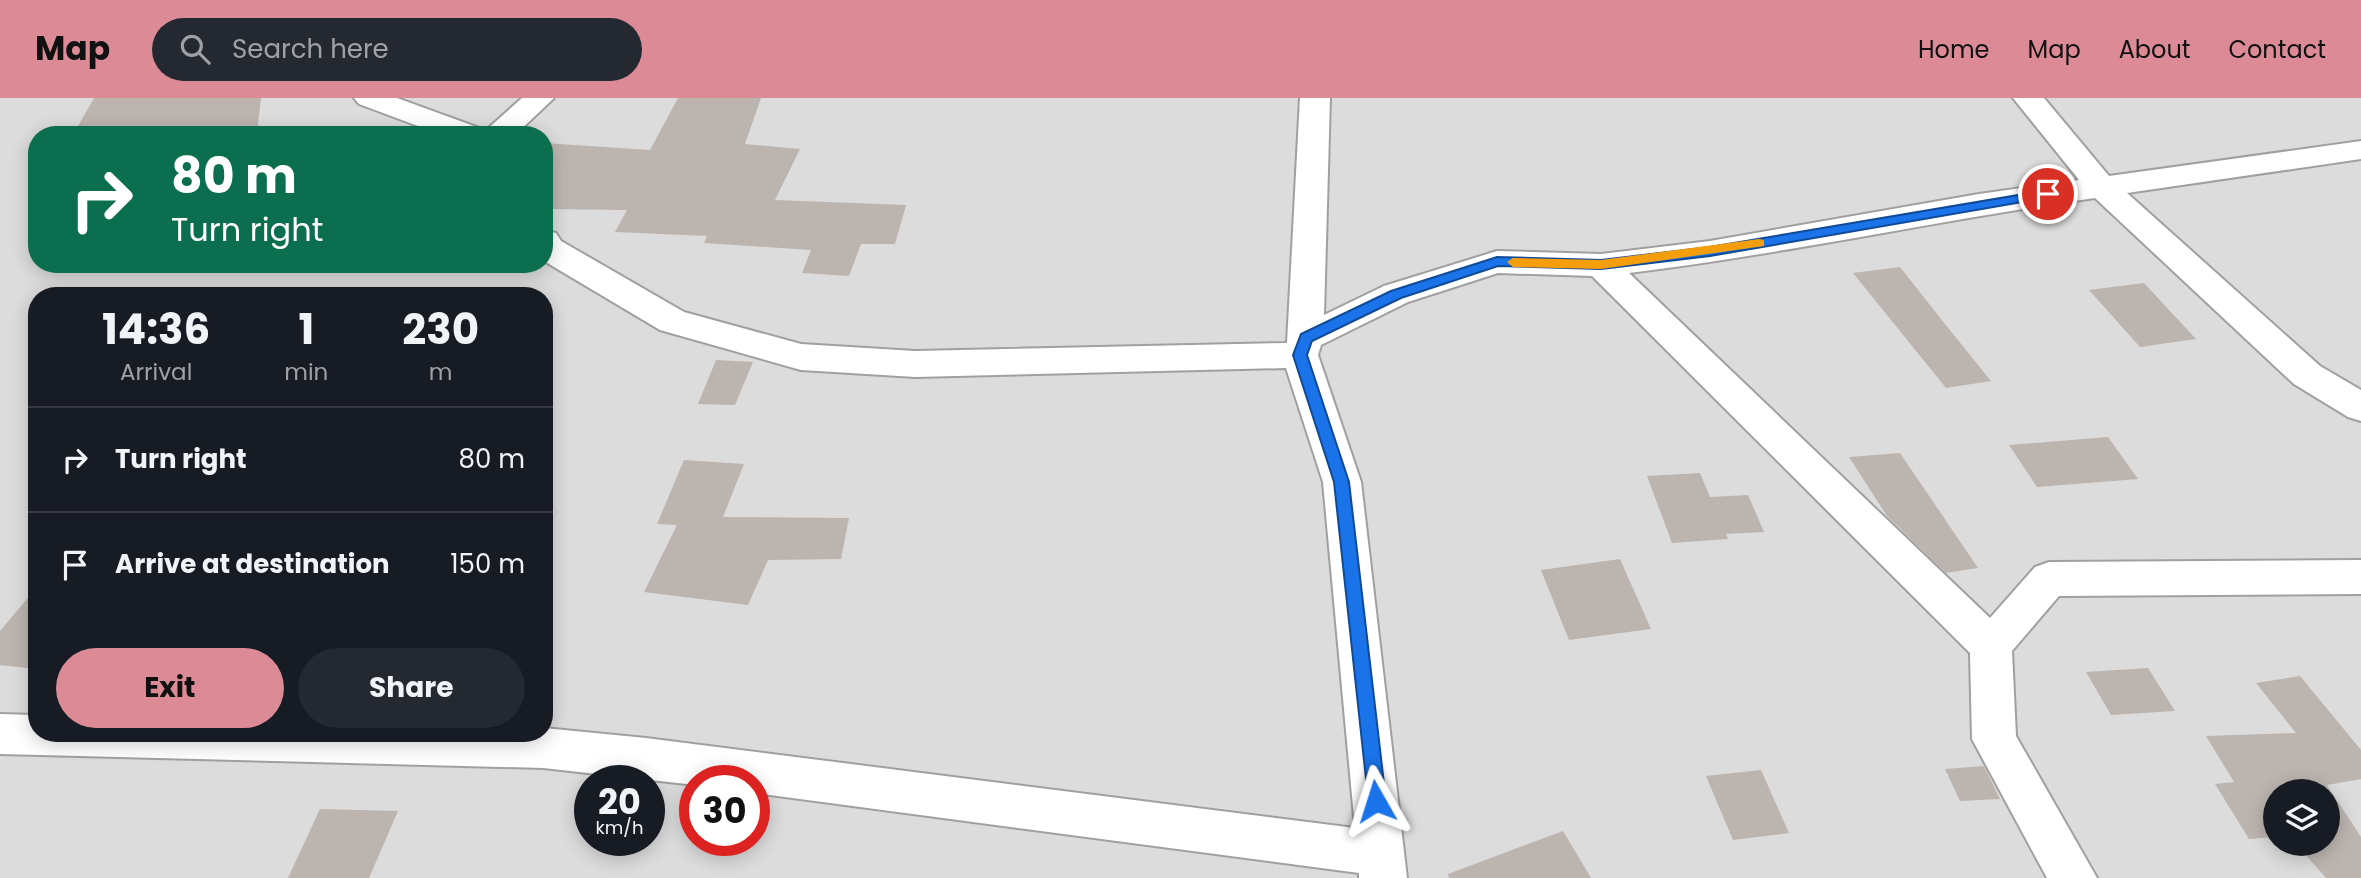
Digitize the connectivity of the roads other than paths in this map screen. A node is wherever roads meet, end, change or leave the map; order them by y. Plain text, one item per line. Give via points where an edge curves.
1 (369, 98) edge
2 (539, 98) edge
3 (1315, 98) edge
4 (2028, 98) edge
5 (446, 126) edge
6 (507, 126) edge
7 (2361, 150) edge
8 (2102, 187) junction
9 (553, 251) edge
10 (1601, 265) junction
11 (1303, 347) junction
12 (2361, 407) edge
13 (2361, 577) edge
14 (1992, 646) junction
15 (0, 734) edge
16 (28, 735) edge
17 (334, 742) edge
18 (1382, 866) edge
19 (2073, 878) edge

1 - 5 street
2 - 6 street
3 - 11 street
4 - 8 street
7 - 8 street
8 - 10 street
8 - 12 street via 2307,375
9 - 11 street via 672,321 801,356 915,364
10 - 11 street via 1497,262 1396,294
10 - 14 street
11 - 18 street via 1342,482
13 - 14 street via 2049,579
14 - 19 street via 1994,739
15 - 16 street
17 - 18 street via 543,747 660,760

